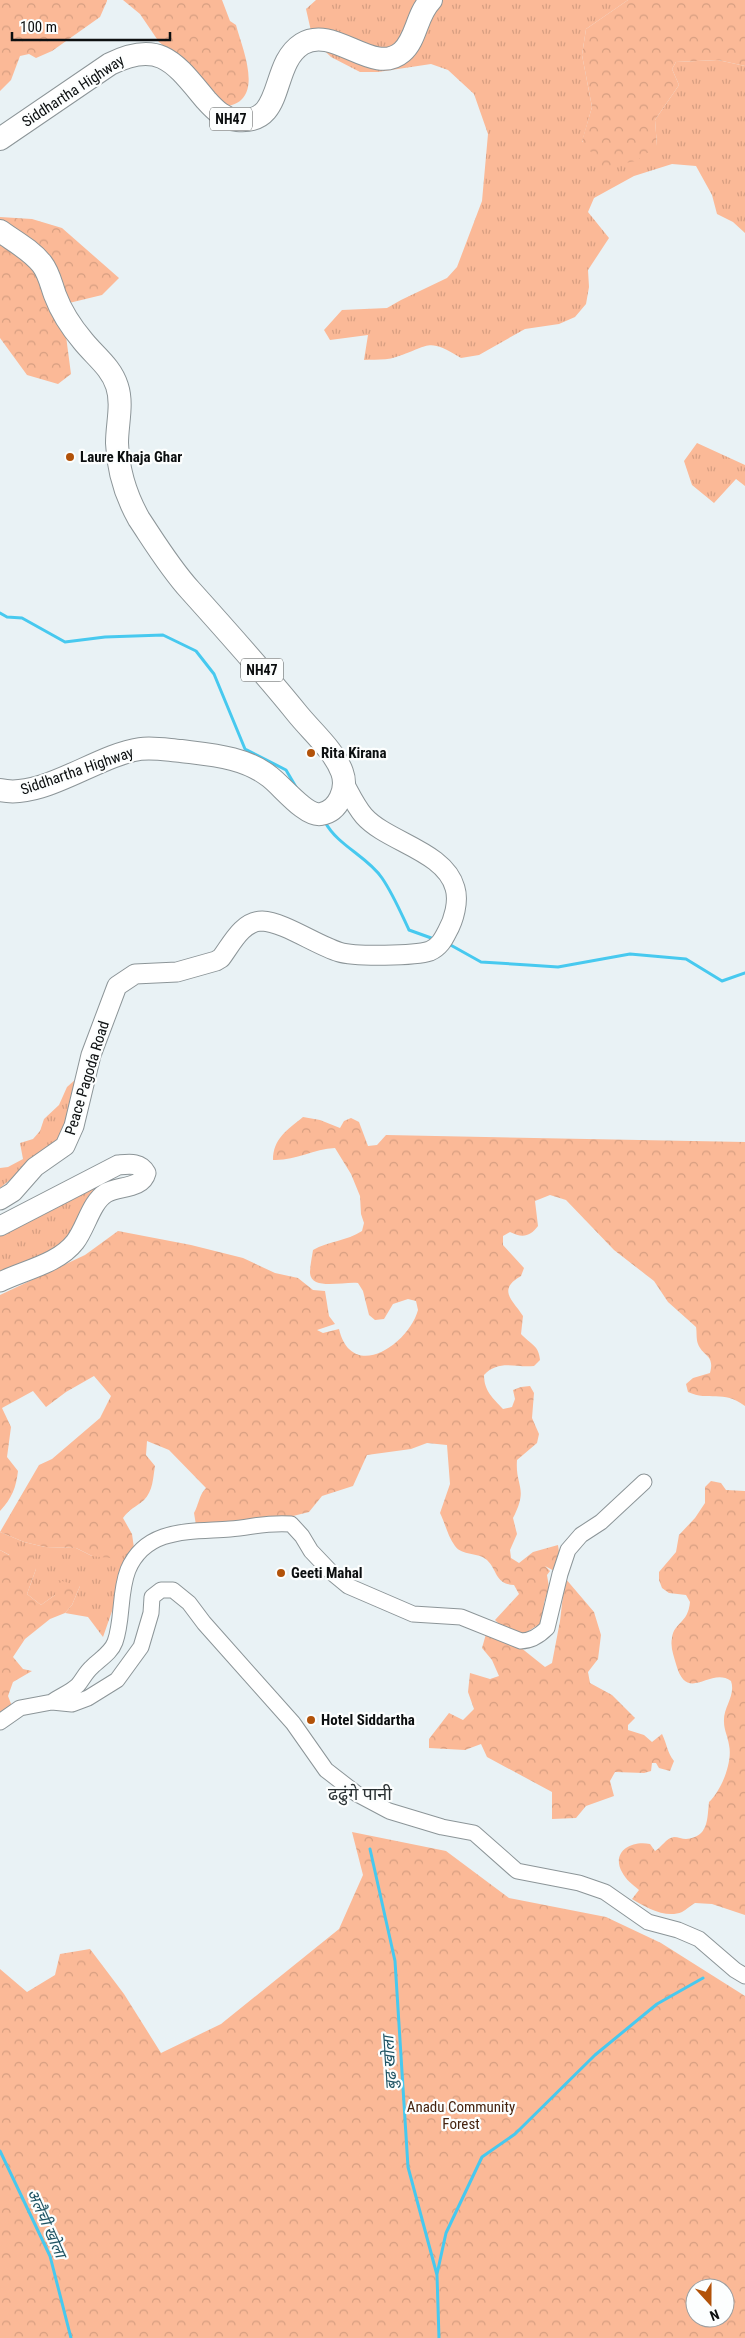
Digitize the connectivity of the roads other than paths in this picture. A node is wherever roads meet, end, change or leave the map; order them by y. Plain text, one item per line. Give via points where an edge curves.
1 (431, 0) edge
2 (0, 140) edge
3 (0, 231) edge
4 (344, 784) junction
5 (0, 790) edge
6 (0, 1200) edge
7 (0, 1226) edge
8 (0, 1282) edge
9 (644, 1482) dead end
10 (52, 1702) junction
11 (0, 1722) edge
12 (745, 1976) edge

1 - 2 highway, Siddhartha Highway / NH47 via 423,10 410,43 397,56 368,56 329,40 304,43 287,59 267,111 254,119 235,120 220,114 165,58 138,53 110,64
3 - 4 highway, NH47 via 41,263 68,319 112,376 119,397 117,442 121,475 139,519 189,590 254,660 327,750 340,767
4 - 5 highway, Siddhartha Highway via 338,804 321,814 312,813 260,769 240,760 154,749 129,752 30,790
4 - 6 main road, Peace Pagoda Road via 364,816 384,832 440,864 450,878 455,887 456,904 443,941 428,951 412,954 341,953 262,921 245,927 222,958 216,961 177,972 144,972 128,978 117,986 112,997 88,1064 74,1126 65,1146 35,1167 13,1192
7 - 8 main road via 118,1165 139,1165 146,1173 137,1183 105,1193 69,1249
9 - 10 street via 581,1535 568,1550 548,1628 527,1641 461,1617 412,1614 348,1586 311,1551 291,1524 269,1523 165,1535 141,1550 132,1560 123,1590 116,1642 110,1651 90,1668 76,1687
10 - 11 street via 20,1708
10 - 12 street via 72,1704 117,1680 141,1647 152,1597 161,1590 173,1590 189,1603 293,1723 326,1770 357,1794 389,1811 474,1833 517,1871 579,1883 605,1892 648,1922 699,1939

